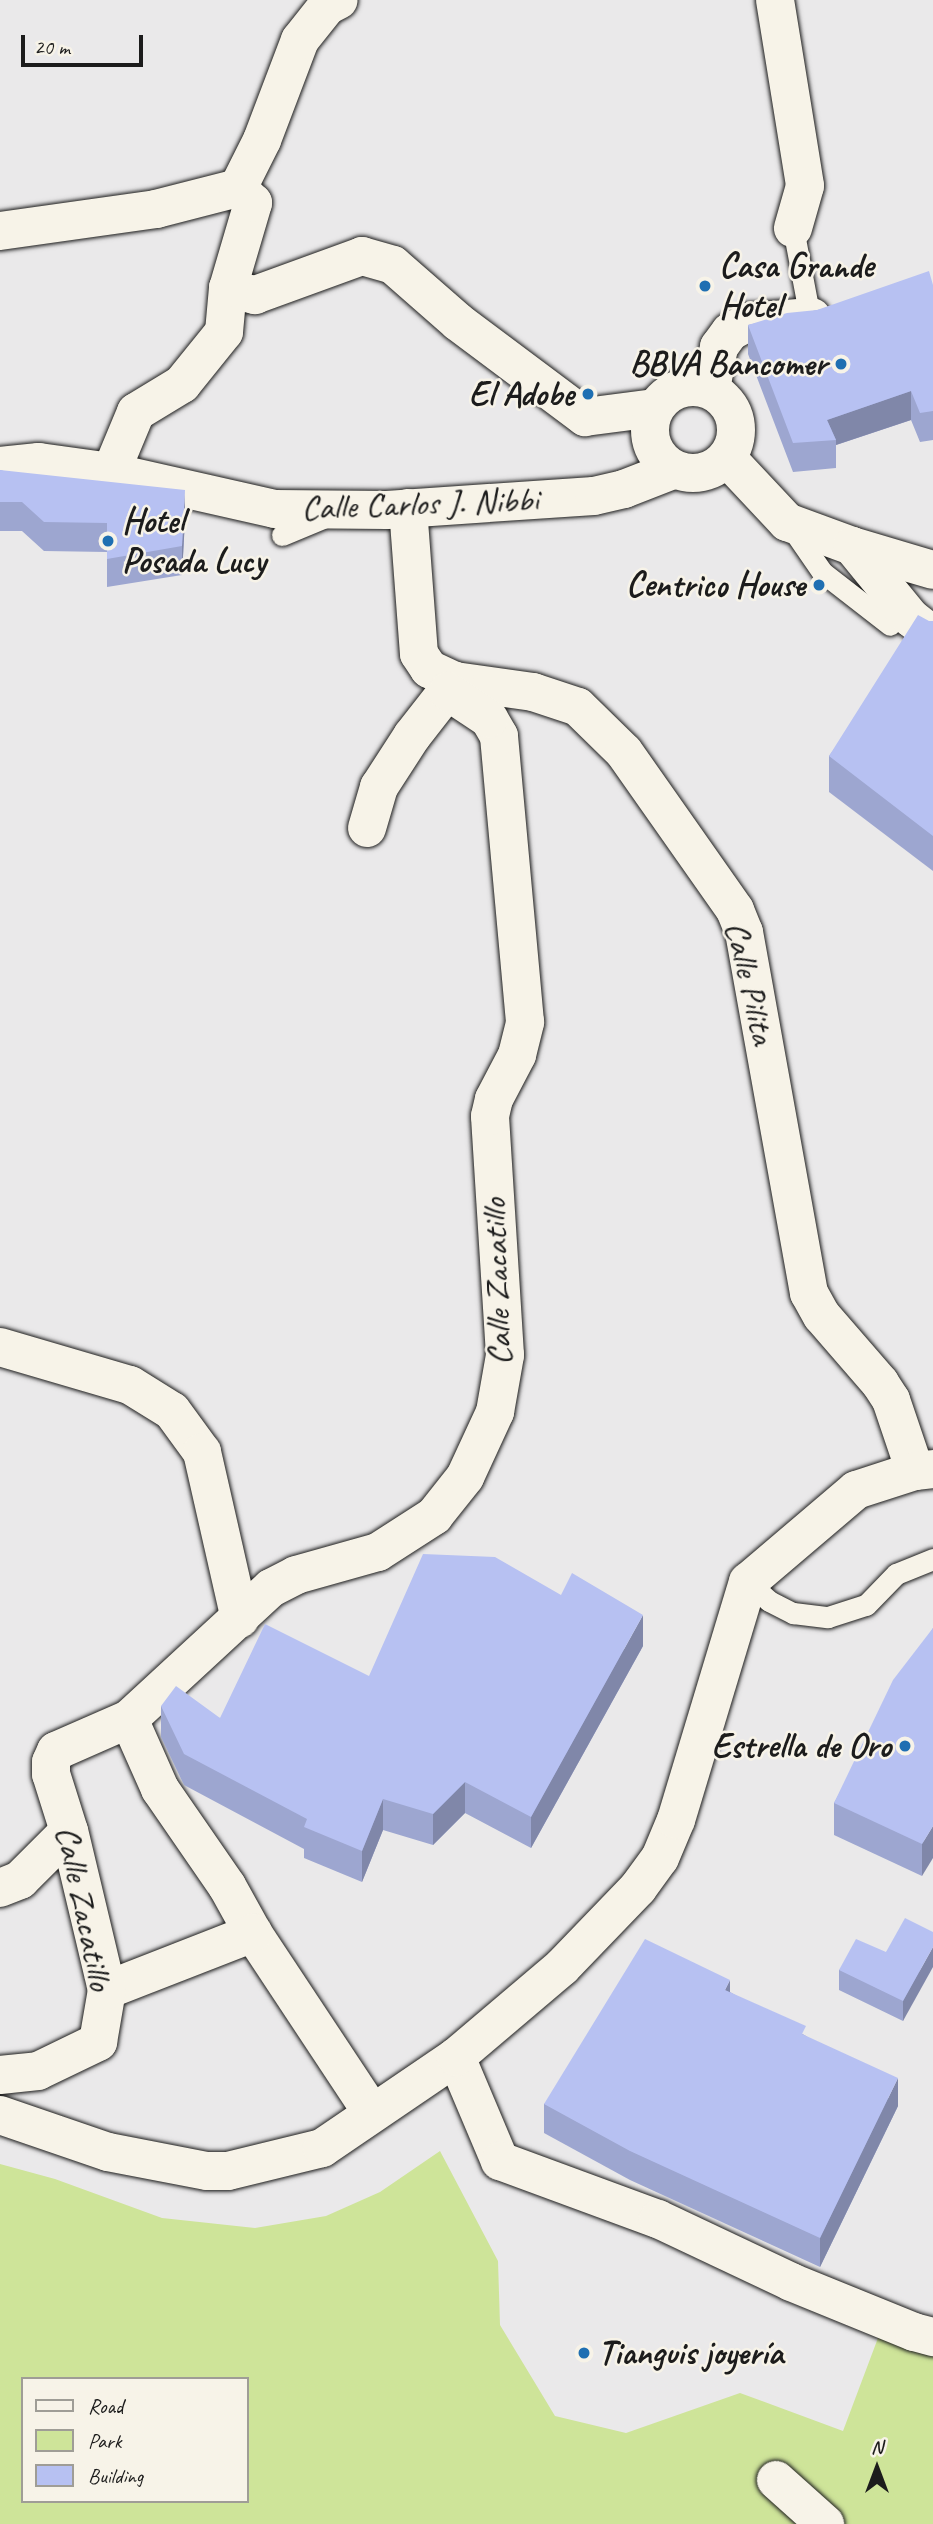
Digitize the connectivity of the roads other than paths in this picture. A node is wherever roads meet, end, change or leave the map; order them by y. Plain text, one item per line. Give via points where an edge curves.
1 (775, 0) edge
2 (331, 2) edge
3 (238, 188) junction
4 (793, 228) joint
5 (0, 231) edge
6 (228, 288) junction
7 (847, 305) edge
8 (810, 318) junction
9 (711, 389) junction
10 (654, 408) junction
11 (727, 458) junction
12 (0, 466) edge
13 (673, 470) junction
14 (111, 472) junction
15 (408, 508) junction
16 (344, 510) junction
17 (787, 522) junction
18 (282, 535) dead end
19 (852, 546) junction
20 (933, 570) edge
21 (890, 625) dead end
22 (933, 635) edge
23 (451, 686) junction
24 (367, 828) dead end
25 (0, 1347) edge
26 (924, 1470) edge
27 (933, 1559) edge
28 (748, 1582) junction
29 (240, 1619) junction
30 (129, 1719) junction
31 (69, 1830) junction
32 (7, 1875) edge
33 (253, 1933) junction
34 (107, 1990) junction
35 (456, 2057) junction
36 (0, 2075) edge
37 (372, 2113) junction
38 (0, 2115) edge
39 (933, 2337) edge
40 (776, 2480) dead end
41 (825, 2524) edge

1 - 4 street via 806,186
2 - 3 street via 300,40 262,140
3 - 5 street via 156,209
3 - 6 street via 253,202
4 - 8 lane
6 - 10 street via 255,295 362,256 393,265 458,322 586,417
6 - 14 street via 224,332 182,384 136,412
7 - 8 street
8 - 9 street via 748,322 730,332 719,347
9 - 10 street via 678,388
9 - 11 street via 727,401 736,420 736,440
10 - 13 street via 650,443
11 - 13 street via 711,470 692,474
11 - 17 street
12 - 14 street, Calle Carlos J. Nibbi via 39,462
13 - 15 street, Calle Carlos J. Nibbi via 594,496
14 - 16 street, Calle Carlos J. Nibbi via 275,509
15 - 16 street, Calle Carlos J. Nibbi
15 - 23 street, Calle Pilita via 419,654 429,669
16 - 18 lane
17 - 19 street
17 - 21 lane via 822,572
19 - 20 street
19 - 22 street via 911,618
23 - 24 street via 379,787
23 - 26 street, Calle Pilita via 533,692 578,707 624,752 735,910 744,932 809,1293 822,1316 880,1383
23 - 29 street, Calle Zacatillo via 489,719 499,736 526,1022 490,1116 505,1355 495,1412 466,1478 434,1516 378,1552 296,1575 271,1588
25 - 29 street via 130,1385 172,1410 202,1452
26 - 28 street via 856,1490
27 - 28 lane via 896,1574 866,1605 828,1617 793,1613 769,1601
28 - 35 street via 676,1820 660,1858 638,1888 562,1967
29 - 30 street, Calle Zacatillo
30 - 31 street, Calle Zacatillo via 56,1751 51,1774
30 - 33 street via 160,1789 227,1886
31 - 32 street
31 - 34 street, Calle Zacatillo
33 - 34 street
33 - 37 street
34 - 36 street, Calle Zacatillo via 98,2042 38,2071
35 - 37 street
35 - 39 street via 500,2161 658,2219 791,2282
37 - 38 street via 322,2148 228,2171 108,2152
40 - 41 street

